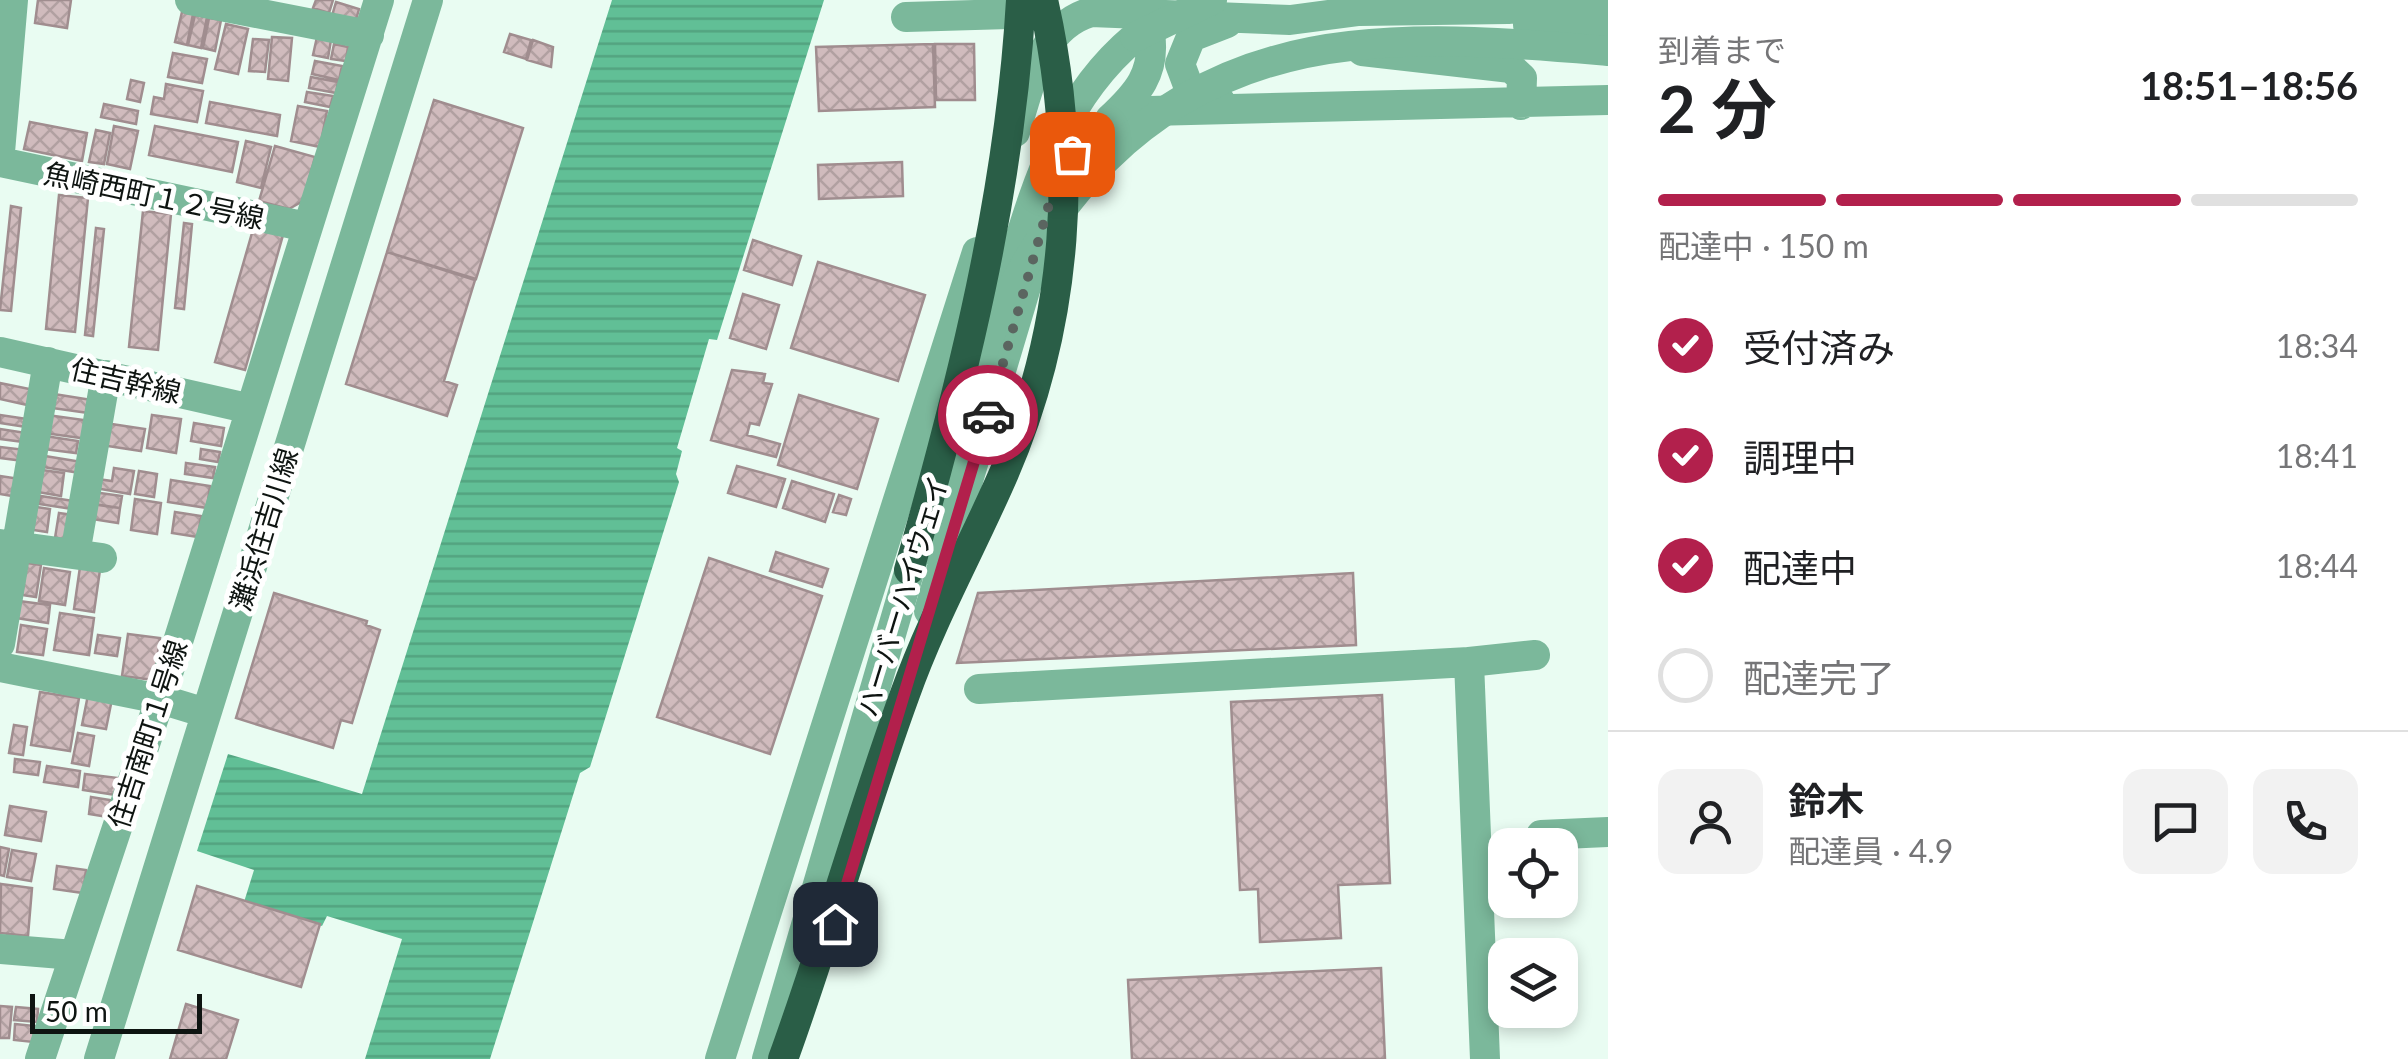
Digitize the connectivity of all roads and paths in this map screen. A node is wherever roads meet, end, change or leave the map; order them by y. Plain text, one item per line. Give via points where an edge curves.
1 (13, 0) edge
2 (380, 0) edge
3 (428, 0) edge
4 (1022, 0) edge
5 (1043, 0) edge
6 (1212, 0) edge
7 (1608, 0) edge
8 (200, 1) edge
9 (1090, 12) junction
10 (1128, 13) junction
11 (906, 16) dead end
12 (1248, 18) junction
13 (1290, 20) junction
14 (1608, 28) edge
15 (368, 35) junction
16 (1608, 51) edge
17 (1608, 64) edge
18 (1608, 100) edge
19 (1522, 105) junction
20 (1257, 107) junction
21 (1101, 128) junction
22 (0, 152) edge
23 (0, 162) edge
24 (307, 228) junction
25 (0, 352) edge
26 (48, 362) junction
27 (106, 376) junction
28 (251, 409) junction
29 (9, 546) edge
30 (908, 585) junction
31 (0, 644) edge
32 (1534, 656) dead end
33 (1469, 662) junction
34 (0, 667) edge
35 (979, 689) dead end
36 (160, 699) junction
37 (206, 713) junction
38 (1608, 832) edge
39 (1578, 833) edge
40 (856, 858) junction
41 (0, 949) edge
42 (74, 955) junction
43 (40, 1059) edge
44 (100, 1059) edge
45 (720, 1059) edge
46 (756, 1059) edge
47 (768, 1059) edge
48 (782, 1059) edge
49 (793, 1059) edge
50 (1485, 1059) edge

1 - 22 street
2 - 15 street, 住吉南町１号線
3 - 37 street, 灘浜住吉川線
4 - 30 highway, bridge via 1011,107 976,306
5 - 48 highway, bridge via 1061,99 1065,172 1047,344 1005,472 905,693
6 - 30 street, bridge via 1158,23 1113,56 1055,137
7 - 13 street
8 - 15 street
9 - 10 street
9 - 11 street
9 - 45 street via 1056,30 1039,62
10 - 12 street
10 - 21 street via 1150,34 1150,67 1135,96
12 - 13 street
12 - 20 street via 1191,37 1180,64 1189,88 1204,97
13 - 14 street
13 - 19 street via 1365,52 1511,68 1522,78
15 - 24 street, 住吉南町１号線
16 - 30 street, ハーバーハイウェイ, bridge via 1426,42 1331,48 1242,72 1144,124 1090,170 1024,263 973,375
17 - 48 street, ハーバーハイウェイ, bridge via 1426,55 1314,64 1198,107 1151,135 1099,180 1036,270 971,419 884,694
18 - 19 street
19 - 20 street
20 - 21 street via 1150,111
21 - 40 street via 1072,154 1052,194
23 - 24 street, 魚崎西町１２号線
24 - 28 street, 住吉南町１号線
25 - 26 street, 住吉幹線
26 - 27 street, 住吉幹線
26 - 29 street
27 - 28 street, 住吉幹線
27 - 29 street via 88,556
28 - 36 street, 住吉南町１号線
29 - 31 street
30 - 40 street
30 - 46 street
30 - 47 street, ハーバーハイウェイ, bridge
32 - 33 street
33 - 35 street
33 - 50 street
34 - 36 street
36 - 37 street
36 - 42 street, 住吉南町１号線
37 - 44 street, 灘浜住吉川線
38 - 39 street
40 - 49 street
41 - 42 street
42 - 43 street, 住吉南町１号線

